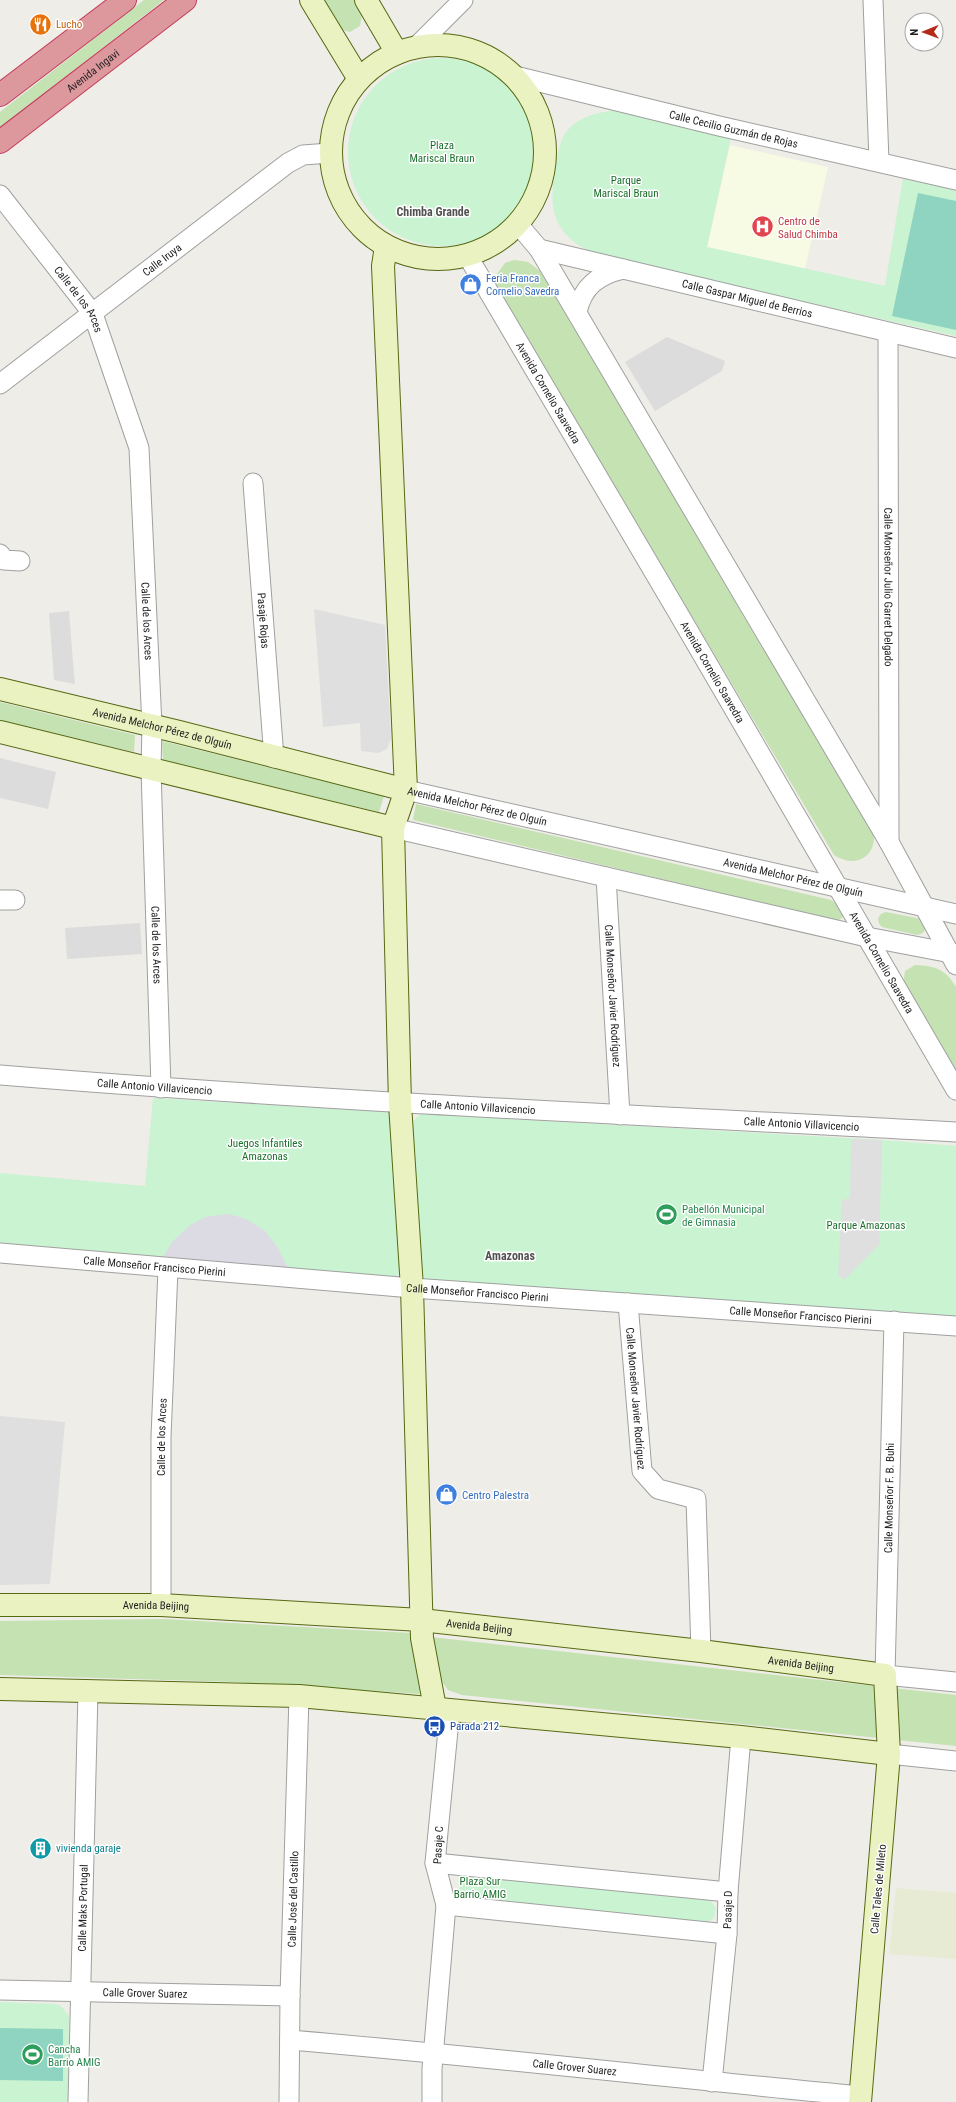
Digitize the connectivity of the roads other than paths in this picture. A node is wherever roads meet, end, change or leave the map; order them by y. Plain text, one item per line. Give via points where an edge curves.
1 (125, 0) edge
2 (185, 0) edge
3 (311, 0) edge
4 (366, 0) edge
5 (463, 0) edge
6 (873, 0) edge
7 (406, 50) junction
8 (511, 75) junction
9 (359, 80) junction
10 (0, 95) edge
11 (0, 142) edge
12 (330, 153) junction
13 (879, 161) junction
14 (956, 180) edge
15 (0, 195) edge
16 (517, 223) junction
17 (386, 246) junction
18 (539, 249) junction
19 (467, 255) junction
20 (623, 269) junction
21 (576, 312) junction
22 (93, 314) junction
23 (888, 333) junction
24 (956, 348) edge
25 (0, 384) edge
26 (253, 483) dead end
27 (0, 554) edge
28 (20, 561) dead end
29 (0, 689) edge
30 (152, 726) junction
31 (0, 732) edge
32 (274, 758) junction
33 (151, 769) junction
34 (406, 790) junction
35 (393, 828) junction
36 (889, 842) junction
37 (606, 877) junction
38 (838, 887) junction
39 (923, 907) junction
40 (956, 914) edge
41 (867, 937) junction
42 (954, 958) edge
43 (0, 1075) edge
44 (161, 1088) junction
45 (956, 1090) edge
46 (400, 1104) junction
47 (620, 1115) junction
48 (956, 1132) edge
49 (0, 1253) edge
50 (168, 1269) junction
51 (412, 1288) junction
52 (628, 1303) junction
53 (894, 1321) junction
54 (956, 1326) edge
55 (0, 1605) edge
56 (161, 1605) junction
57 (421, 1620) junction
58 (701, 1651) junction
59 (885, 1675) junction
60 (956, 1682) edge
61 (0, 1689) edge
62 (88, 1691) junction
63 (299, 1696) junction
64 (443, 1709) junction
65 (741, 1737) junction
66 (889, 1754) junction
67 (956, 1761) edge
68 (436, 1863) junction
69 (728, 1892) junction
70 (446, 1905) junction
71 (727, 1934) junction
72 (0, 1990) edge
73 (79, 1991) junction
74 (290, 1996) junction
75 (290, 2040) junction
76 (434, 2052) junction
77 (712, 2082) junction
78 (860, 2099) edge
79 (78, 2102) edge
80 (289, 2102) edge
81 (432, 2102) edge

1 - 10 highway
2 - 11 highway, Avenida Ingavi
3 - 9 street
4 - 7 street
5 - 7 street
6 - 13 street
7 - 8 street via 450,45 467,49 483,55
7 - 9 street via 376,64
8 - 13 street, Calle Cecilio Guzmán de Rojas via 719,126
8 - 16 street via 533,104 543,138 542,169 536,193
9 - 12 street via 340,110
12 - 17 street via 334,177 348,210 358,224
12 - 22 street, Calle Iruya via 303,155 288,162
13 - 14 street, Calle Cecilio Guzmán de Rojas
15 - 22 street, Calle de los Arces
16 - 18 street
16 - 19 street via 503,237 486,248
17 - 19 street via 401,253 428,258 450,259
17 - 34 street via 383,266
18 - 20 street, Calle Gaspar Miguel de Berrios
18 - 21 street
19 - 38 street, Avenida Cornelio Saavedra
20 - 21 street via 605,274 596,280 579,300
20 - 23 street, Calle Gaspar Miguel de Berrios
21 - 36 street
22 - 25 street, Calle Iruya
22 - 30 street, Calle de los Arces via 139,448
23 - 24 street, Calle Gaspar Miguel de Berrios
23 - 36 street, Calle Monseñor Julio Garret Delgado
26 - 32 street, Pasaje Rojas
27 - 28 street via 4,560
29 - 30 street, Avenida Melchor Pérez de Olguín
30 - 32 street, Avenida Melchor Pérez de Olguín
30 - 33 street, Calle de los Arces
31 - 33 street
32 - 34 street, Avenida Melchor Pérez de Olguín
33 - 35 street
33 - 44 street, Calle de los Arces
34 - 35 street
34 - 38 street, Avenida Melchor Pérez de Olguín
35 - 37 street
35 - 46 street
36 - 39 street
37 - 41 street
37 - 47 street, Calle Monseñor Javier Rodríguez
38 - 39 street, Avenida Melchor Pérez de Olguín
38 - 41 street, Avenida Cornelio Saavedra
39 - 40 street, Avenida Melchor Pérez de Olguín
39 - 42 street
41 - 42 street
41 - 45 street, Avenida Cornelio Saavedra
43 - 44 street, Calle Antonio Villavicencio
44 - 46 street, Calle Antonio Villavicencio
46 - 47 street, Calle Antonio Villavicencio
46 - 51 street
47 - 48 street, Calle Antonio Villavicencio
49 - 50 street, Calle Monseñor Francisco Pierini
50 - 51 street, Calle Monseñor Francisco Pierini
50 - 56 street, Calle de los Arces via 161,1437
51 - 52 street, Calle Monseñor Francisco Pierini
51 - 57 street
52 - 53 street, Calle Monseñor Francisco Pierini
52 - 58 street, Calle Monseñor Javier Rodríguez via 642,1471 658,1488 696,1499
53 - 54 street, Calle Monseñor Francisco Pierini
53 - 59 street, Calle Monseñor F. B. Buhi
55 - 56 street, Avenida Beijing
56 - 57 street, Avenida Beijing
57 - 58 street, Avenida Beijing
57 - 64 street via 422,1638
58 - 59 street, Avenida Beijing
59 - 60 street, Avenida Beijing
59 - 66 street, Calle Tales de Mileto
61 - 62 street
62 - 63 street
62 - 73 street, Calle Maks Portugal
63 - 64 street
63 - 74 street, Calle José del Castillo
64 - 65 street
64 - 68 street, Pasaje C
65 - 66 street
65 - 69 street, Pasaje D
66 - 67 street
66 - 78 street, Calle Tales de Mileto
68 - 69 street
68 - 70 street, Pasaje C
69 - 71 street, Pasaje D
70 - 71 street
70 - 76 street, Pasaje C
71 - 77 street, Pasaje D
72 - 73 street, Calle Grover Suarez
73 - 74 street, Calle Grover Suarez
73 - 79 street, Calle Maks Portugal
74 - 75 street, Calle José del Castillo
75 - 76 street, Calle Grover Suarez
75 - 80 street, Calle José del Castillo
76 - 77 street, Calle Grover Suarez
76 - 81 street, Pasaje C
77 - 78 street, Calle Grover Suarez

